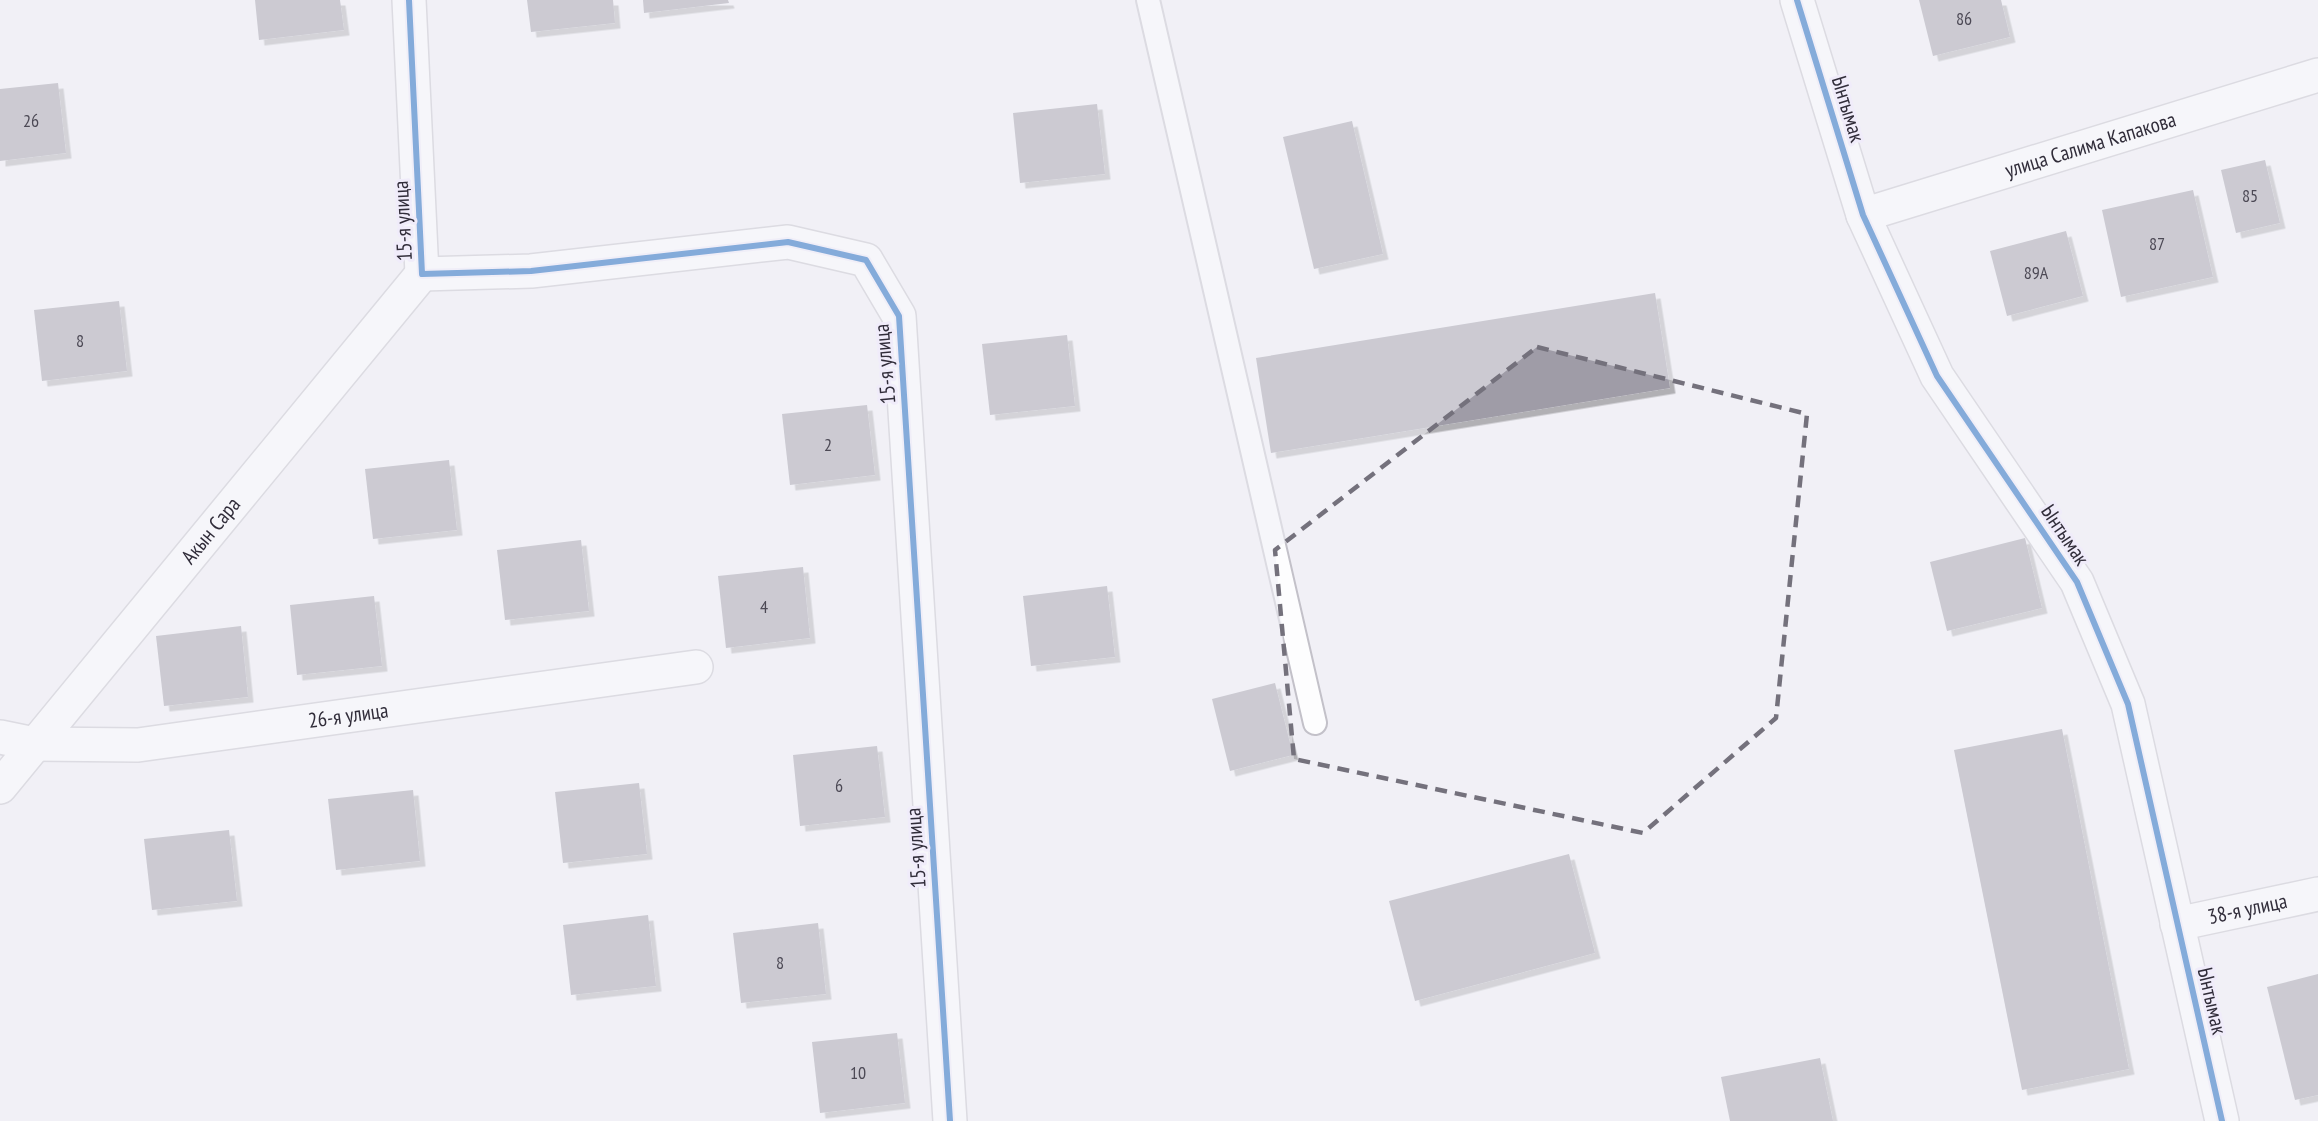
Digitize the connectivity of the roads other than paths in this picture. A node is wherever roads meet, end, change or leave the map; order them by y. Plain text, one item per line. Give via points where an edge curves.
1 (409, 0) edge
2 (1148, 0) edge
3 (1797, 0) edge
4 (2318, 75) edge
5 (1863, 215) junction
6 (423, 274) junction
7 (696, 667) dead end
8 (1315, 723) dead end
9 (0, 737) edge
10 (34, 744) junction
11 (0, 787) edge
12 (2318, 894) edge
13 (2177, 924) junction
14 (950, 1121) edge
15 (2222, 1121) edge

1 - 6 street, 15-я улица
2 - 8 lane
3 - 5 street, Ынтымак
4 - 5 street, улица Салима Капакова
5 - 13 street, Ынтымак via 1937,376 2077,582 2128,704
6 - 10 street, Акын Сара
6 - 14 street, 15-я улица via 531,271 788,242 866,260 899,316
7 - 10 street, 26-я улица via 138,745
9 - 10 street, 26-я улица
10 - 11 street, Акын Сара
12 - 13 street, 38-я улица
13 - 15 street, Ынтымак

